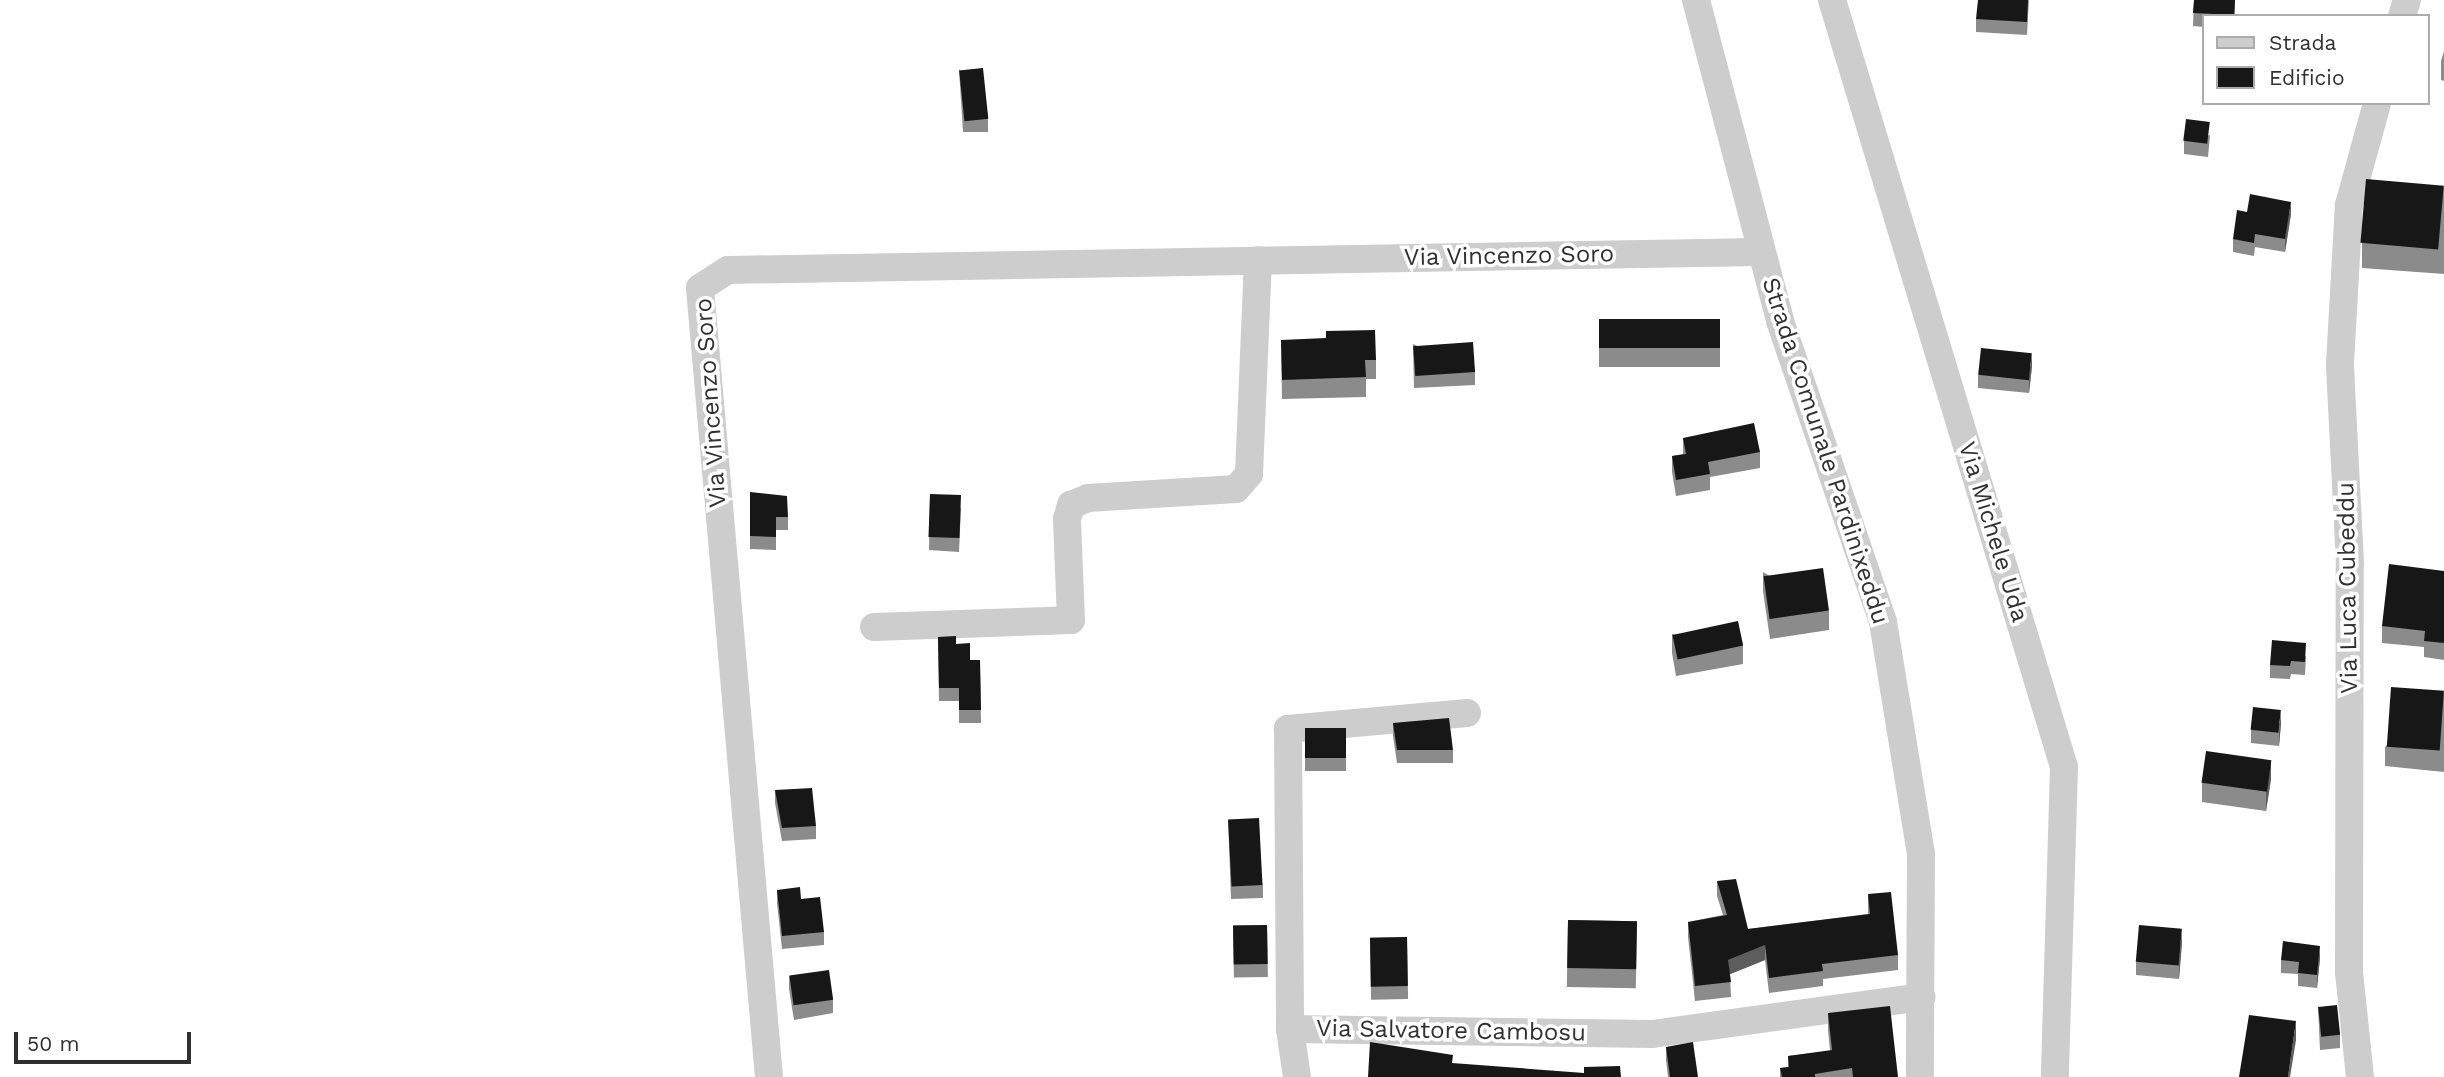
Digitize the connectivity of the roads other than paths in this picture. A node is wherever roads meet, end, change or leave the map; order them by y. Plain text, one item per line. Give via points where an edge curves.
1 (1696, 0) edge
2 (1832, 0) edge
3 (2376, 105) edge
4 (1761, 252) junction
5 (1258, 260) junction
6 (874, 627) dead end
7 (1467, 713) dead end
8 (1921, 997) junction
9 (1290, 1029) junction
10 (769, 1077) edge
11 (1297, 1077) edge
12 (1920, 1077) edge
13 (2055, 1077) edge
14 (2360, 1077) edge

1 - 4 street, Strada Comunale Pardinixeddu
2 - 13 street, Via Michele Uda via 2064,767
3 - 14 street, Via Luca Cubeddu via 2349,205 2340,363 2350,565 2349,972
4 - 5 street, Via Vincenzo Soro
4 - 8 street, Strada Comunale Pardinixeddu via 1883,622 1922,853
5 - 6 street via 1249,474 1236,489 1098,497 1071,505 1067,519 1071,620
5 - 10 street, Via Vincenzo Soro via 728,270 700,288
7 - 9 street, Via Salvatore Cambosu via 1288,729
8 - 9 street, Via Salvatore Cambosu via 1651,1034
8 - 12 street, Strada Comunale Pardinixeddu
9 - 11 street

